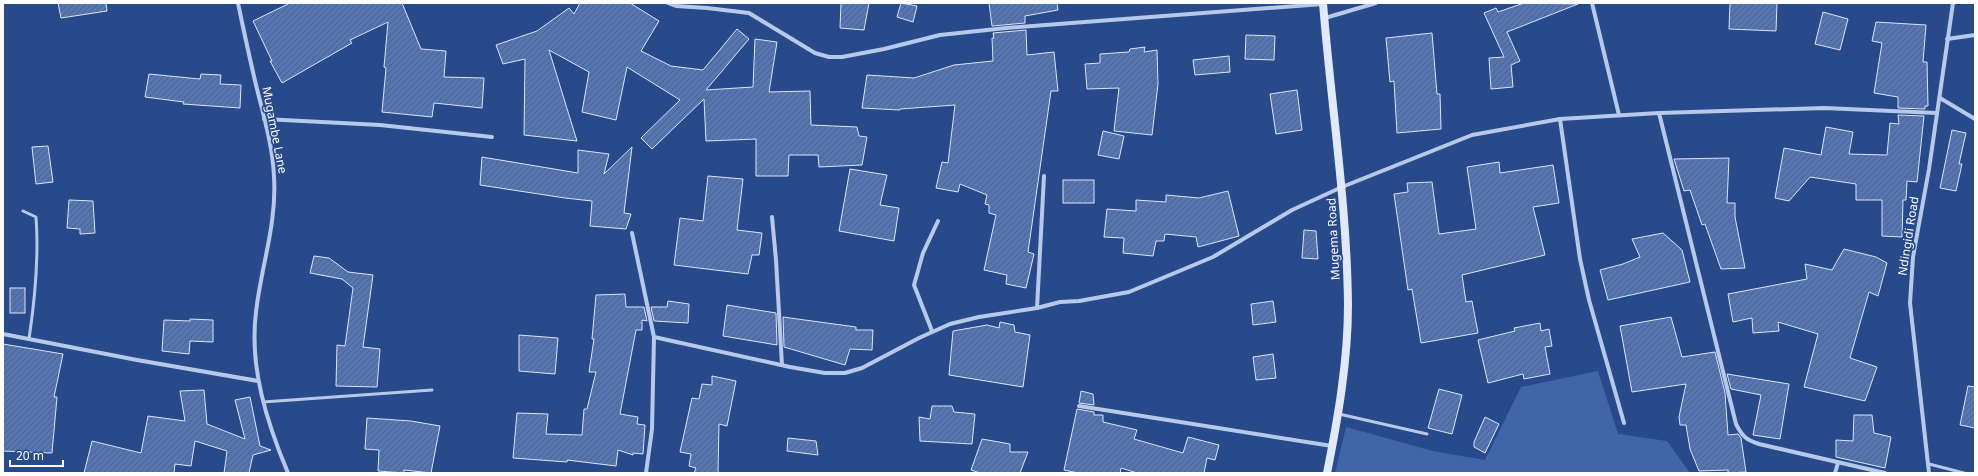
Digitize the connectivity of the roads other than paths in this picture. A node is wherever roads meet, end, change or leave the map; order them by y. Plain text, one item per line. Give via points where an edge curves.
1 (238, 3) edge
2 (668, 3) edge
3 (1376, 3) edge
4 (1592, 3) edge
5 (1953, 3) edge
6 (1323, 4) edge
7 (1325, 18) junction
8 (1975, 35) edge
9 (1947, 39) junction
10 (1940, 98) junction
11 (1659, 112) junction
12 (1937, 113) junction
13 (1619, 115) junction
14 (264, 119) junction
15 (1560, 119) junction
16 (1975, 119) edge
17 (492, 137) dead end
18 (1044, 176) dead end
19 (1342, 187) junction
20 (23, 211) dead end
21 (772, 217) dead end
22 (938, 221) dead end
23 (632, 233) dead end
24 (1037, 308) junction
25 (932, 331) junction
26 (3, 334) edge
27 (654, 337) junction
28 (29, 339) junction
29 (782, 365) junction
30 (258, 381) junction
31 (432, 390) dead end
32 (263, 402) junction
33 (1079, 406) dead end
34 (1338, 413) junction
35 (1624, 423) dead end
36 (1427, 434) dead end
37 (1332, 446) junction
38 (1838, 463) junction
39 (1929, 464) junction
40 (288, 473) edge
41 (646, 473) edge
42 (1327, 473) edge
43 (1835, 473) edge
44 (1886, 473) edge
45 (1930, 473) edge
46 (1964, 473) edge

1 - 14 street, Mugambe Lane
2 - 6 street via 749,13 815,53 830,57 884,49 940,35
3 - 7 street
4 - 13 street
5 - 9 street, Ndingidi Road
6 - 7 street, Mugema Road
7 - 19 street, Mugema Road
8 - 9 street
9 - 10 street, Ndingidi Road
10 - 12 street, Ndingidi Road
10 - 16 street
11 - 12 street via 1824,108
11 - 13 street
11 - 38 street via 1736,424 1742,436 1747,440
12 - 39 street, Ndingidi Road via 1910,289
13 - 15 street
14 - 17 street via 380,125
14 - 30 street, Mugambe Lane via 274,176 275,208 256,312 254,342
15 - 19 street via 1472,135
15 - 35 street via 1580,259
18 - 24 street
19 - 24 street via 1292,210 1213,257 1161,280 1129,292
19 - 34 street, Mugema Road via 1348,306
20 - 28 lane via 36,217 37,229 36,273
21 - 29 street
22 - 25 street via 923,253 914,285
23 - 27 street
24 - 25 street via 978,316
25 - 29 street via 862,368 845,373 825,373
26 - 28 street
27 - 29 street
27 - 41 street via 652,429
28 - 30 street
30 - 32 street, Mugambe Lane
31 - 32 lane
32 - 40 street, Mugambe Lane
33 - 37 street
34 - 36 lane
34 - 37 street, Mugema Road
37 - 42 street, Mugema Road
38 - 43 street
38 - 44 street
39 - 45 street, Ndingidi Road
39 - 46 lane

